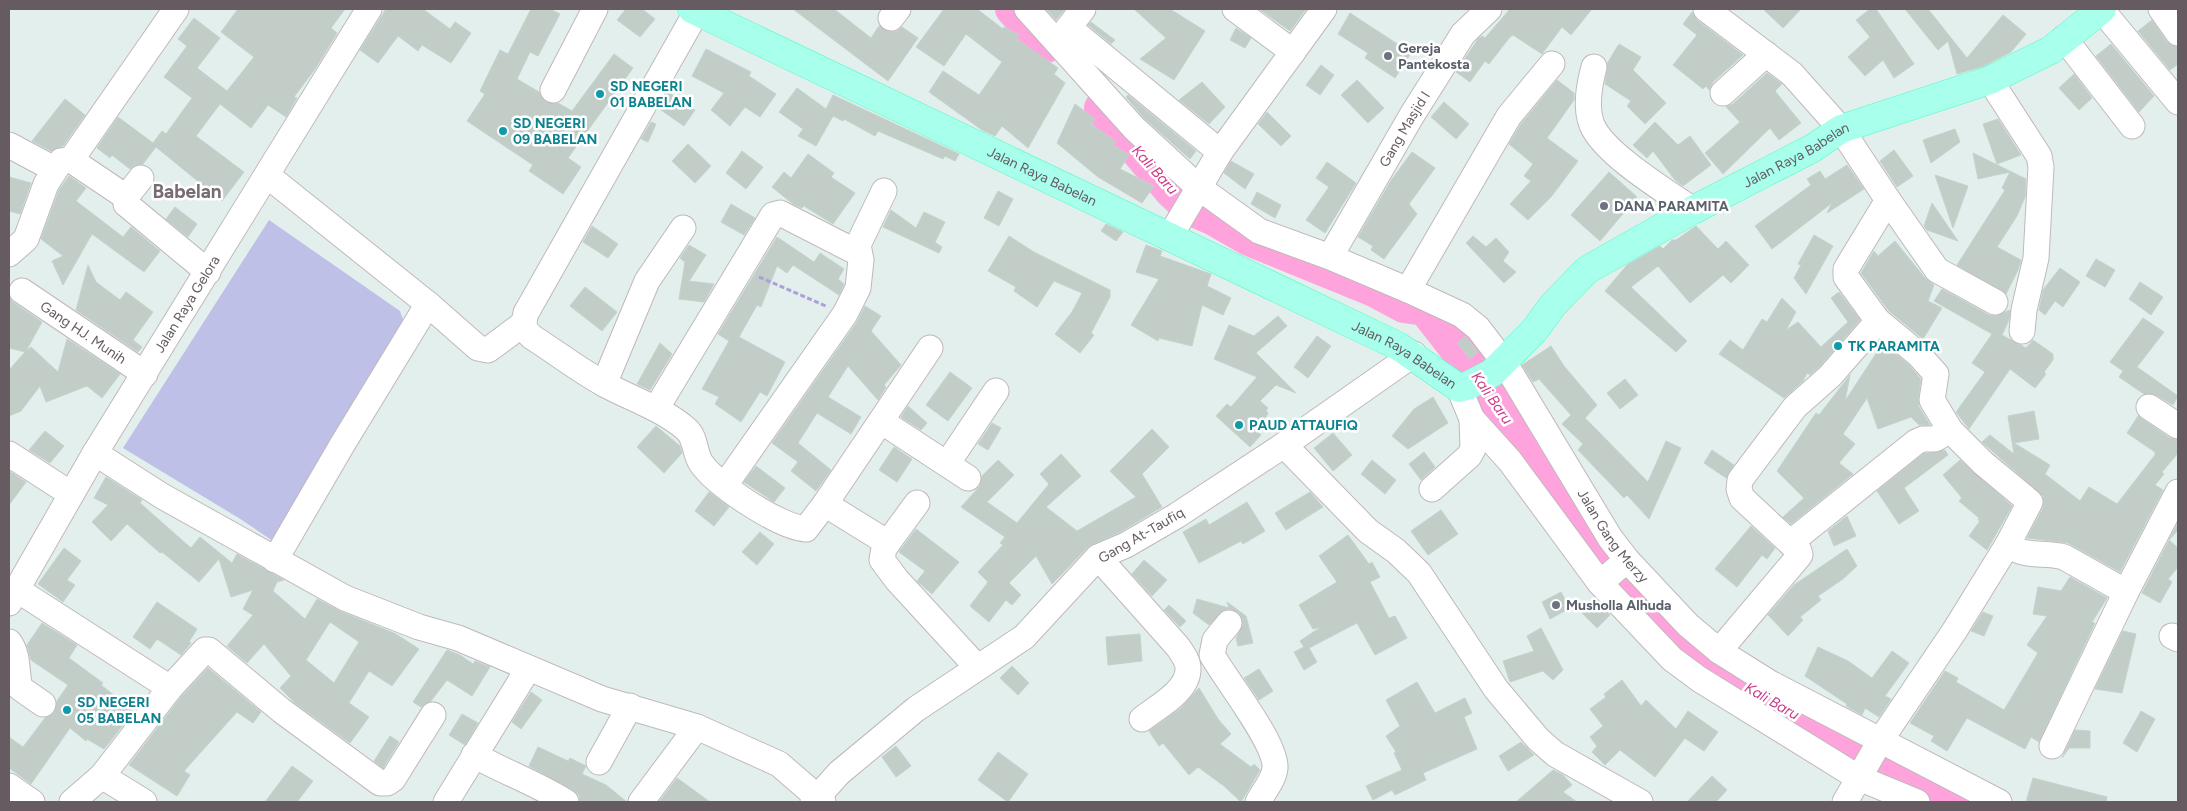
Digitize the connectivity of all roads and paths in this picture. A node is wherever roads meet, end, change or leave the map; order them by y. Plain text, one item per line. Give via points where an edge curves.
1 (176, 9) edge
2 (369, 9) edge
3 (595, 9) edge
4 (1027, 9) edge
5 (1235, 9) edge
6 (1324, 9) edge
7 (1489, 9) edge
8 (1706, 9) edge
9 (2102, 9) edge
10 (2161, 9) edge
11 (694, 10) edge
12 (1070, 26) edge
13 (2178, 33) edge
14 (2064, 38) junction
15 (1293, 52) junction
16 (1766, 54) junction
17 (1552, 64) dead end
18 (1594, 68) dead end
19 (1990, 80) junction
20 (553, 90) dead end
21 (1723, 93) dead end
22 (2178, 102) edge
23 (2132, 126) dead end
24 (1841, 129) junction
25 (9, 145) edge
26 (1220, 152) junction
27 (62, 165) junction
28 (268, 176) junction
29 (884, 191) dead end
30 (1888, 200) junction
31 (1185, 210) junction
32 (1693, 210) junction
33 (683, 228) dead end
34 (858, 253) junction
35 (9, 254) edge
36 (1330, 257) junction
37 (740, 269) junction
38 (208, 272) junction
39 (1408, 290) junction
40 (22, 291) dead end
41 (1995, 302) dead end
42 (428, 304) junction
43 (844, 314) junction
44 (1878, 321) junction
45 (523, 324) junction
46 (2022, 331) dead end
47 (930, 348) dead end
48 (1414, 354) junction
49 (1498, 367) junction
50 (144, 374) junction
51 (604, 384) junction
52 (1463, 387) junction
53 (996, 391) dead end
54 (2149, 407) dead end
55 (656, 409) junction
56 (1472, 419) junction
57 (881, 421) junction
58 (2178, 426) edge
59 (1950, 430) junction
60 (1284, 444) junction
61 (95, 453) junction
62 (9, 454) edge
63 (946, 464) junction
64 (968, 478) dead end
65 (725, 485) junction
66 (1432, 489) dead end
67 (2178, 492) edge
68 (71, 494) junction
69 (917, 503) dead end
70 (825, 504) junction
71 (1790, 542) junction
72 (888, 543) junction
73 (2008, 544) junction
74 (1098, 557) junction
75 (275, 560) junction
76 (1614, 571) junction
77 (2126, 592) junction
78 (12, 596) edge
79 (1229, 623) dead end
80 (9, 642) edge
81 (1719, 651) junction
82 (977, 667) junction
83 (528, 669) junction
84 (170, 688) junction
85 (44, 704) dead end
86 (630, 706) junction
87 (433, 715) dead end
88 (1142, 719) dead end
89 (697, 727) junction
90 (2052, 746) dead end
91 (474, 755) junction
92 (1869, 760) junction
93 (599, 762) dead end
94 (102, 776) junction
95 (9, 786) edge
96 (818, 800) edge
97 (32, 802) edge
98 (72, 802) edge
99 (144, 802) edge
100 (446, 802) edge
101 (566, 802) edge
102 (641, 802) edge
103 (1258, 802) edge
104 (1640, 802) edge
105 (1845, 802) edge
106 (1917, 802) edge
107 (1999, 802) edge

1 - 27 street
2 - 28 street, Jalan Raya Gelora
3 - 20 street
4 - 12 street
5 - 15 street
6 - 15 street
7 - 36 street, Gang Masjid I via 1463,34
8 - 16 street
9 - 14 main road, Jalan Raya Babelan
9 - 22 street
10 - 13 street
11 - 31 main road, Jalan Raya Babelan
11 - 45 street via 526,313
12 - 26 street
12 - 31 street, Jalan Gang Merzy
14 - 19 main road, Jalan Raya Babelan via 2051,50
14 - 23 street
15 - 26 street
16 - 21 street
16 - 24 street via 1792,74
17 - 39 street via 1509,116
18 - 32 street via 1588,106 1593,126 1630,165
19 - 24 main road, Jalan Raya Babelan
19 - 46 street via 2039,156 2041,166 2036,258
24 - 30 street
24 - 32 main road, Jalan Raya Babelan via 1813,148
25 - 27 street
26 - 31 street
27 - 35 street via 26,239
27 - 38 street via 134,188 126,204 132,212
28 - 38 street, Jalan Raya Gelora
28 - 42 street
29 - 34 street via 858,245
30 - 41 street via 1937,270
30 - 44 street via 1846,269 1846,277
31 - 36 street, Jalan Gang Merzy via 1259,231
31 - 48 main road, Jalan Raya Babelan
32 - 49 main road, Jalan Raya Babelan via 1587,270 1553,305 1534,332
33 - 51 street via 647,281
34 - 37 street via 778,212 761,230
34 - 43 street via 861,260 858,288
36 - 39 street, Jalan Gang Merzy
37 - 43 path
37 - 55 street
38 - 50 street, Jalan Raya Gelora
39 - 49 street, Jalan Gang Merzy via 1462,315 1478,328
40 - 50 street, Gang HJ. Munih
42 - 45 street via 483,349 488,350
42 - 75 street
43 - 65 street
44 - 59 street via 1918,354 1936,374 1932,400
44 - 71 street via 1830,376 1795,408 1740,480 1742,498
45 - 51 street via 532,337
47 - 57 street
48 - 52 main road, Jalan Raya Babelan
48 - 60 street, Gang At-Taufiq
49 - 52 main road, Jalan Raya Babelan
49 - 76 street, Jalan Gang Merzy via 1610,538
50 - 61 street, Jalan Raya Gelora
51 - 55 street
52 - 56 street
53 - 63 street
54 - 58 street
55 - 65 street via 686,428 692,435 700,461
56 - 66 street via 1473,449
56 - 76 street
57 - 63 street
57 - 70 street
59 - 71 street via 1935,439 1916,442
59 - 73 street via 2030,502
60 - 74 street, Gang At-Taufiq via 1176,516
60 - 104 street via 1368,531 1419,573 1496,689 1538,739 1555,754
61 - 68 street, Jalan Raya Gelora
61 - 75 street via 162,496
62 - 68 street
63 - 64 street
65 - 70 street via 739,497 795,528 806,528
67 - 77 street
68 - 78 street, Jalan Raya Gelora
69 - 72 street
70 - 72 street
71 - 81 street via 1800,553 1797,560
72 - 82 street via 881,554 885,566
73 - 77 street via 2035,555 2064,557
73 - 92 street
74 - 82 street, Gang At-Taufiq via 1024,637
74 - 88 street via 1174,642 1187,663 1184,683
75 - 83 street via 345,598 419,627 458,638
76 - 81 street, Jalan Gang Merzy
76 - 92 street via 1672,659 1686,669
77 - 90 street
78 - 84 street
79 - 103 street via 1215,640 1212,655 1268,742 1275,761 1274,775
80 - 85 street via 15,653 20,688
81 - 92 street, Jalan Gang Merzy via 1770,683
82 - 96 street, Gang At-Taufiq via 916,709 840,773
83 - 86 street
83 - 91 street
84 - 87 street via 202,652 209,650 282,711 380,783 393,779
84 - 94 street
86 - 89 street
86 - 93 street
89 - 96 street via 779,764
89 - 102 street
91 - 100 street
91 - 101 street via 513,776 540,785
92 - 105 street
92 - 106 street
92 - 107 street, Jalan Gang Merzy
94 - 98 street
94 - 99 street
95 - 97 street

